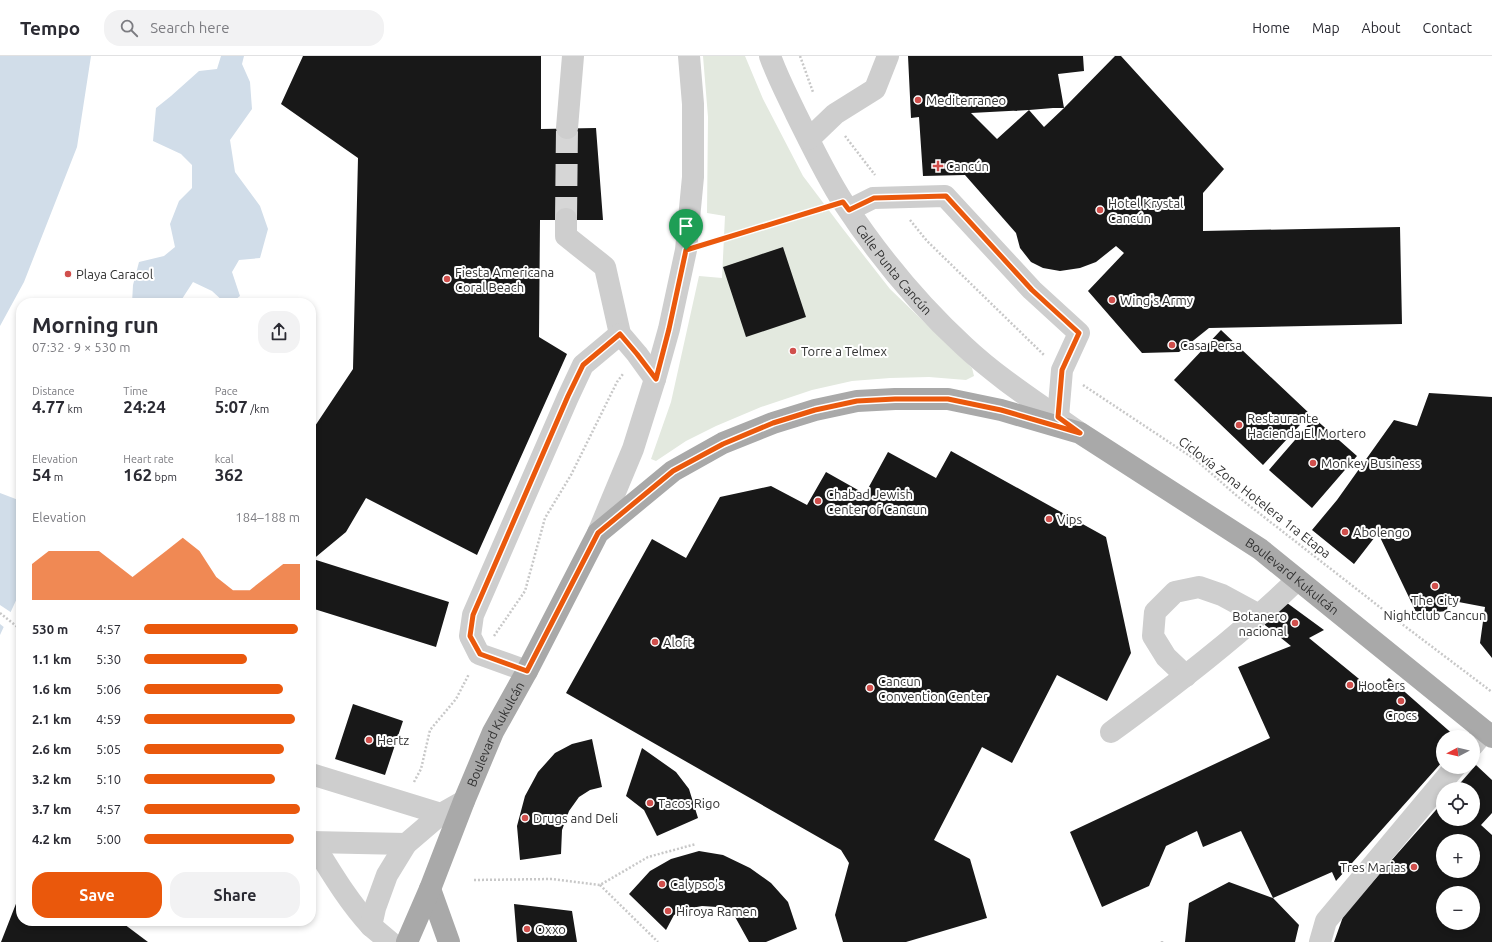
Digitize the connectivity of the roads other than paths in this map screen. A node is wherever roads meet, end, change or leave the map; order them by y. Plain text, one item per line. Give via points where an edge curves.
1 (573, 56) edge
2 (689, 56) edge
3 (770, 56) edge
4 (888, 56) edge
5 (567, 128) tunnel mouth
6 (808, 139) junction
7 (846, 206) junction
8 (566, 219) tunnel mouth
9 (620, 334) junction
10 (656, 379) junction
11 (1058, 417) junction
12 (1080, 433) junction
13 (598, 533) junction
14 (1297, 580) junction
15 (1259, 615) junction
16 (527, 671) junction
17 (1186, 676) junction
18 (1111, 732) dead end
19 (1483, 738) edge
20 (1449, 774) edge
21 (316, 776) edge
22 (464, 801) junction
23 (441, 814) junction
24 (316, 843) edge
25 (406, 844) junction
26 (316, 849) edge
27 (430, 889) junction
28 (371, 926) junction
29 (390, 942) edge
30 (407, 942) edge
31 (449, 942) edge
32 (1320, 942) edge

1 - 5 street
2 - 10 street via 693,104 693,177 686,250
3 - 6 street, Calle Punta Cancún
4 - 6 street via 875,89 835,114
6 - 7 street, Calle Punta Cancún
7 - 11 street, Calle Punta Cancún via 897,276 964,346 1013,386
7 - 11 street via 874,198 946,196 1032,290 1079,333 1062,370
8 - 9 street via 566,236 605,267
9 - 10 street
9 - 16 street via 583,365 473,615 470,636 480,654
10 - 13 street via 633,448
11 - 12 street, Calle Punta Cancún
12 - 13 main road, Boulevard Kukulcán via 1001,410 948,399 857,401 773,423 723,444 673,471
12 - 14 main road, Boulevard Kukulcán via 1260,549
13 - 16 main road, Boulevard Kukulcán
14 - 15 street
14 - 19 main road, Boulevard Kukulcán
15 - 17 street
15 - 17 street via 1222,595 1199,587 1175,592 1155,612 1153,636 1166,657
16 - 22 main road, Boulevard Kukulcán via 493,732
17 - 18 street
20 - 32 street via 1326,921
21 - 23 street
22 - 23 street
22 - 27 main road, Boulevard Kukulcán
23 - 25 street
24 - 25 street
25 - 28 street via 387,874
26 - 28 street via 358,912
27 - 30 main road, Boulevard Kukulcán
27 - 31 main road
28 - 29 street

